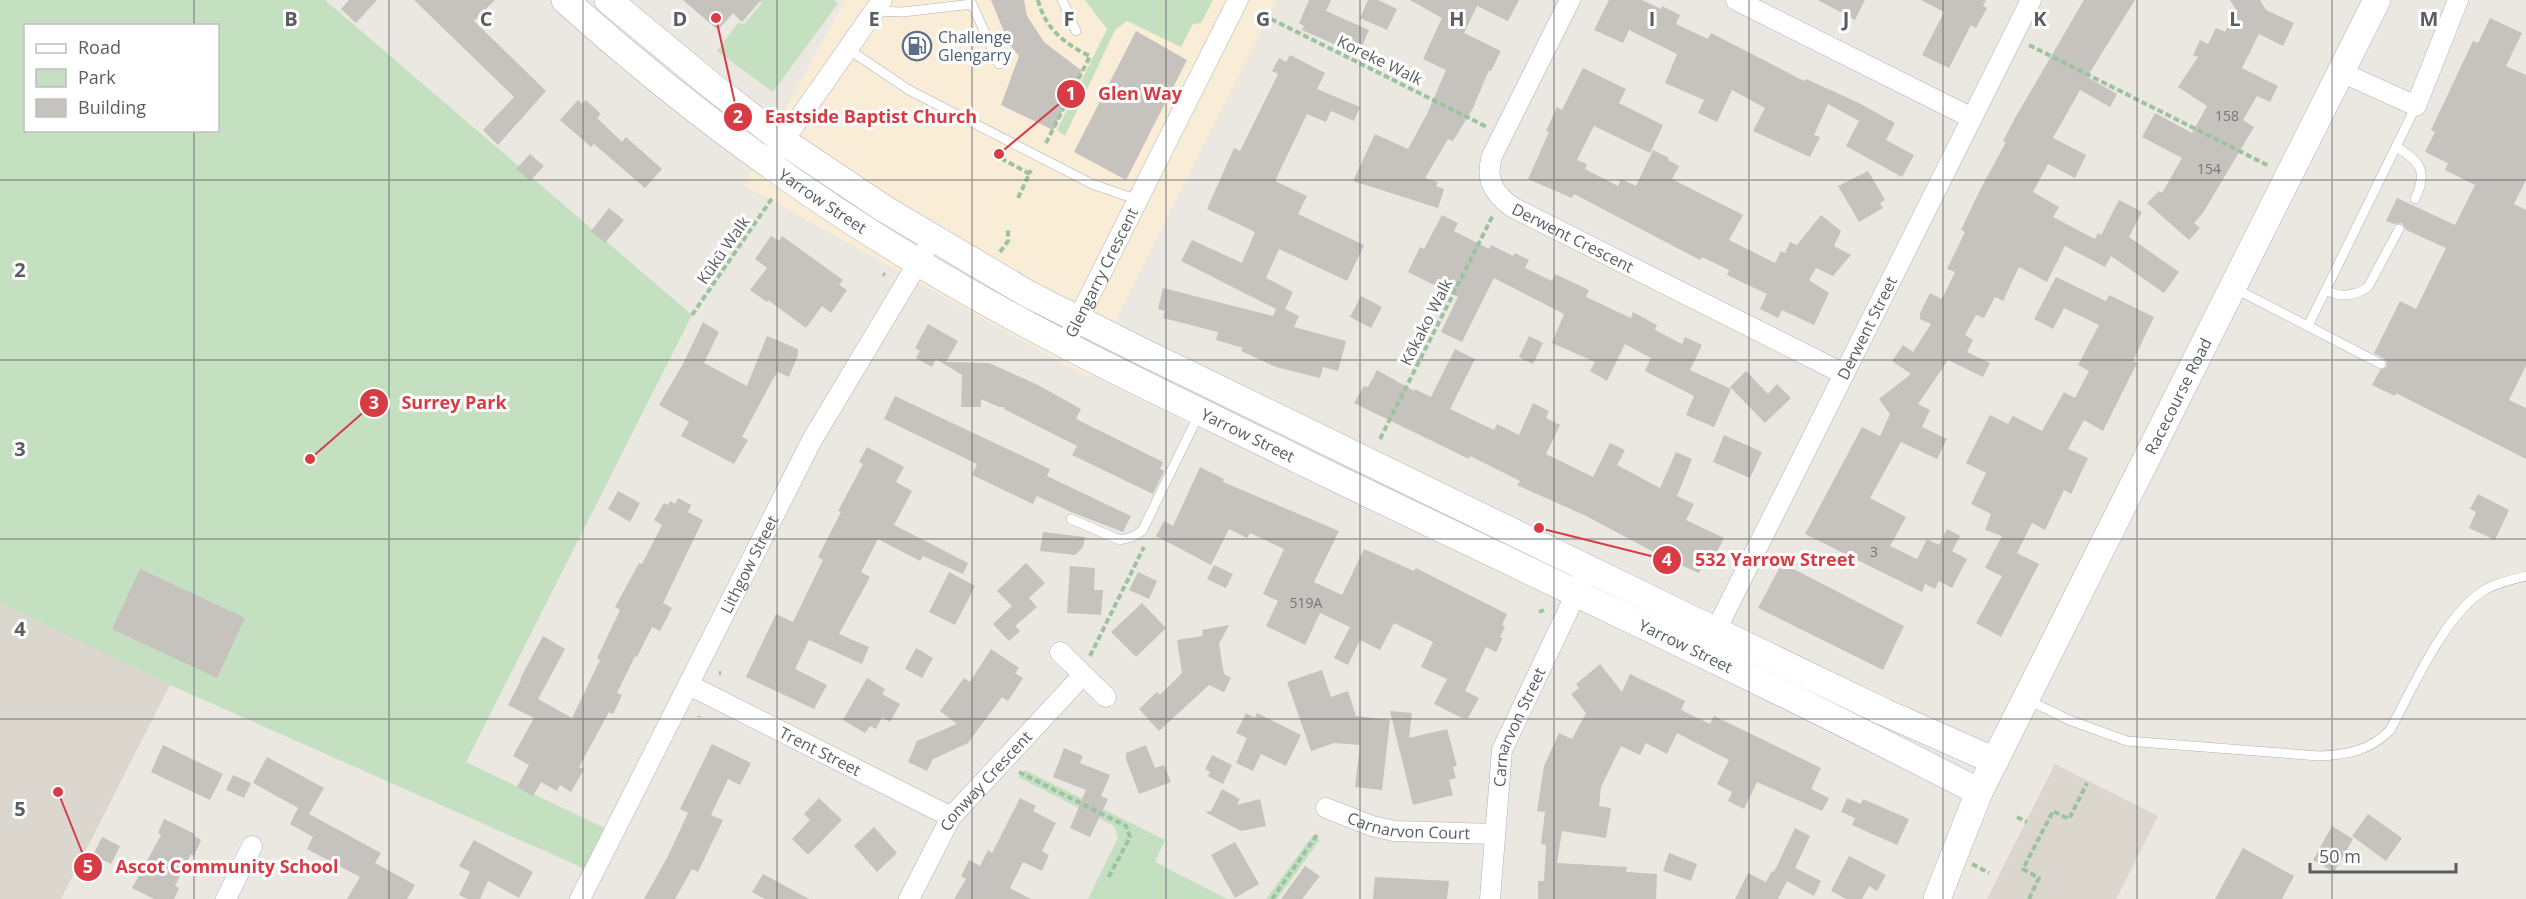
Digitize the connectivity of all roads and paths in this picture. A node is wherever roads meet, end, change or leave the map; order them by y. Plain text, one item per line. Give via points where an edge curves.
1 (566, 0) edge
2 (608, 0) edge
3 (1038, 0) edge
4 (1062, 0) edge
5 (1238, 0) edge
6 (1570, 0) edge
7 (1736, 0) edge
8 (2031, 0) edge
9 (2377, 0) edge
10 (2458, 0) edge
11 (879, 5) edge
12 (1263, 15) dead end
13 (1076, 31) dead end
14 (2012, 37) junction
15 (848, 49) junction
16 (999, 64) dead end
17 (2341, 72) junction
18 (2416, 106) junction
19 (1972, 118) junction
20 (1487, 127) dead end
21 (783, 141) junction
22 (2396, 147) junction
23 (1043, 148) dead end
24 (993, 154) dead end
25 (768, 163) junction
26 (2289, 176) junction
27 (773, 197) dead end
28 (1018, 198) dead end
29 (2415, 198) dead end
30 (1138, 200) junction
31 (1494, 215) dead end
32 (1008, 228) dead end
33 (2399, 230) dead end
34 (933, 238) junction
35 (997, 254) dead end
36 (919, 262) junction
37 (2232, 286) junction
38 (2326, 290) junction
39 (692, 315) dead end
40 (1077, 320) junction
41 (2308, 326) junction
42 (1065, 345) junction
43 (2380, 364) dead end
44 (1844, 374) junction
45 (1200, 411) junction
46 (1380, 439) dead end
47 (1071, 519) dead end
48 (1588, 568) junction
49 (2526, 576) edge
50 (1575, 594) junction
51 (1716, 630) junction
52 (1060, 652) dead end
53 (1703, 655) junction
54 (1083, 675) junction
55 (689, 685) junction
56 (1106, 697) dead end
57 (2026, 699) junction
58 (1995, 761) junction
59 (1015, 770) dead end
60 (2087, 783) dead end
61 (1979, 792) junction
62 (1326, 808) dead end
63 (951, 817) junction
64 (2017, 817) dead end
65 (2027, 822) dead end
66 (1494, 834) junction
67 (1317, 835) dead end
68 (252, 846) dead end
69 (1969, 863) dead end
70 (1989, 873) dead end
71 (1108, 878) dead end
72 (226, 899) edge
73 (580, 899) edge
74 (909, 899) edge
75 (1272, 899) edge
76 (1490, 899) edge
77 (1917, 899) edge
78 (1937, 899) edge
79 (2029, 899) edge

1 - 25 street, Yarrow Street via 662,83
2 - 21 street, Yarrow Street
3 - 23 path via 1046,22 1060,38 1090,56
4 - 13 lane
5 - 30 street, Glengarry Crescent
6 - 44 street, Derwent Crescent via 1492,156 1489,167 1493,189 1512,207
7 - 19 street
8 - 14 street, Derwent Street
9 - 17 street, Racecourse Road
10 - 18 street
11 - 15 street
11 - 16 lane via 903,12 972,4
12 - 20 path, Koreke Walk
14 - 19 street, Derwent Street
14 - 26 path
15 - 21 street
15 - 30 lane, Glengarry Crescent via 909,90 1092,184
17 - 18 street
17 - 26 street, Racecourse Road
18 - 22 lane
19 - 44 street, Derwent Street
21 - 25 street
21 - 34 street, Yarrow Street
22 - 29 lane via 2411,156 2421,169 2422,180
22 - 38 lane
24 - 28 path via 1030,172
25 - 36 street, Yarrow Street
26 - 37 street, Racecourse Road
27 - 39 path, Kūkū Walk
30 - 40 street, Glengarry Crescent
31 - 46 path, Kōkako Walk
32 - 35 path via 1006,245
33 - 38 lane via 2368,287 2346,295
34 - 36 street, Lithgow Street
34 - 40 street, Yarrow Street
36 - 42 street, Yarrow Street
36 - 55 street, Lithgow Street via 822,421
37 - 41 lane
37 - 57 street, Racecourse Road
38 - 41 lane
40 - 42 street, Glengarry Crescent
40 - 48 street, Yarrow Street
41 - 43 lane
42 - 45 street, Yarrow Street
44 - 51 street, Derwent Street
45 - 47 lane via 1142,531 1120,540
45 - 50 street, Yarrow Street
48 - 50 street, Carnarvon Street
48 - 51 street, Yarrow Street
49 - 57 lane via 2486,589 2464,607 2442,636 2390,730 2373,744 2344,755 2127,741
50 - 53 street, Yarrow Street
50 - 66 street, Carnarvon Street via 1506,738
51 - 53 street, Derwent Street
51 - 58 street, Yarrow Street
52 - 54 street
53 - 61 street, Yarrow Street
54 - 56 street
54 - 63 street, Conway Crescent
55 - 63 street, Trent Street
55 - 73 street, Lithgow Street
57 - 58 street, Racecourse Road
58 - 61 street, Racecourse Road
59 - 71 path via 1126,826 1130,837
60 - 79 path via 2069,819 2053,811 2023,869 2039,878
61 - 77 street, Racecourse Road
61 - 78 street, Racecourse Road
62 - 66 street, Carnarvon Court via 1394,831
63 - 74 street, Conway Crescent
64 - 65 path
66 - 76 street, Carnarvon Street
67 - 75 path
68 - 72 street
69 - 70 path

